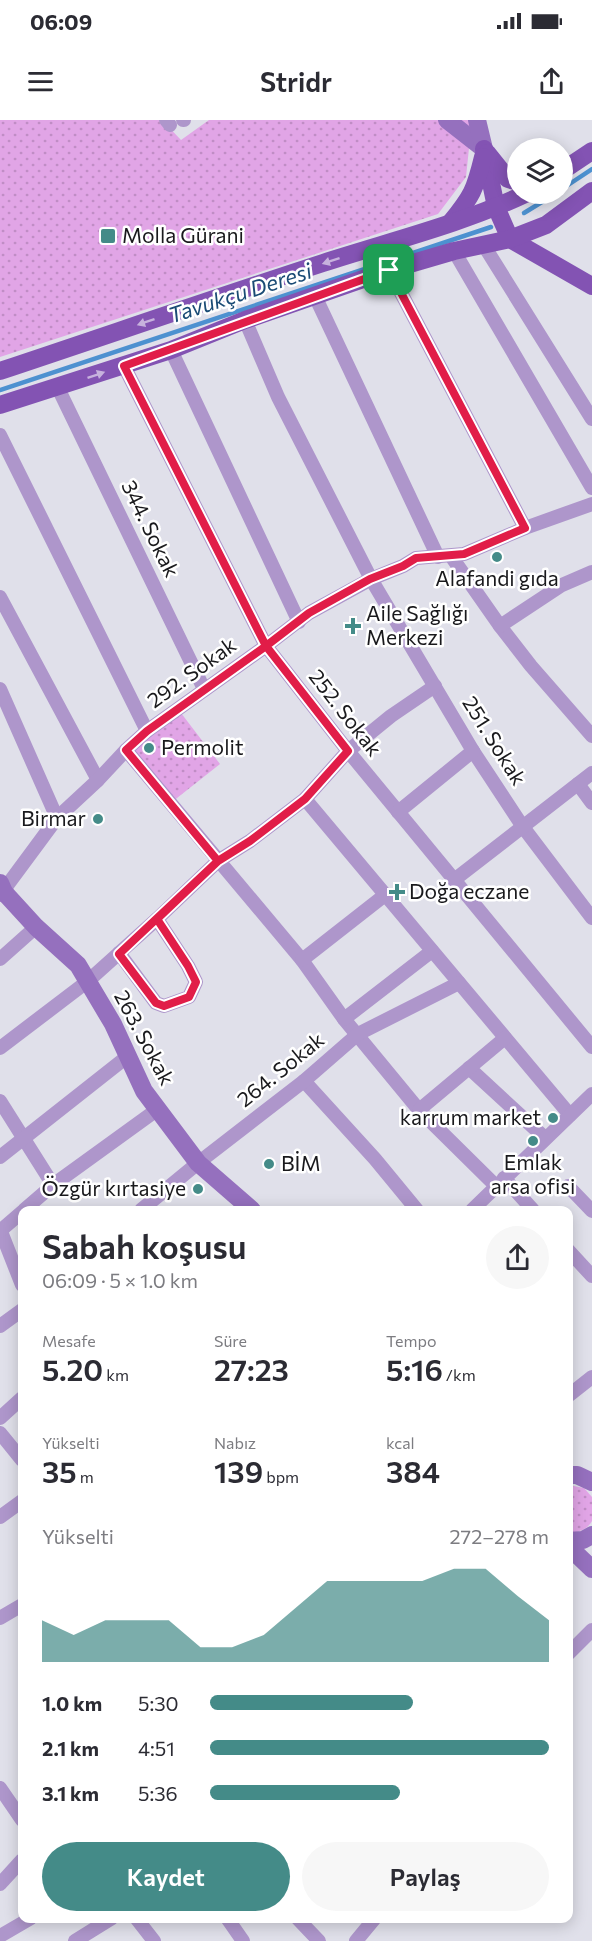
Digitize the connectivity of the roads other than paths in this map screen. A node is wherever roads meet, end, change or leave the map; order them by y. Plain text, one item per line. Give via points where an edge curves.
1 (447, 120) edge
2 (477, 120) edge
3 (484, 149) junction
4 (592, 151) edge
5 (573, 164) edge
6 (507, 178) edge
7 (592, 191) edge
8 (507, 202) edge
9 (496, 207) junction
10 (451, 222) junction
11 (546, 225) junction
12 (510, 239) junction
13 (483, 244) junction
14 (454, 250) junction
15 (389, 270) junction
16 (592, 286) edge
17 (315, 296) junction
18 (245, 320) junction
19 (171, 350) junction
20 (124, 366) junction
21 (0, 371) edge
22 (58, 388) junction
23 (0, 405) edge
24 (592, 419) edge
25 (0, 435) edge
26 (592, 488) edge
27 (592, 504) edge
28 (525, 528) junction
29 (445, 556) junction
30 (592, 572) edge
31 (370, 579) junction
32 (0, 597) edge
33 (299, 622) junction
34 (500, 626) junction
35 (266, 646) junction
36 (435, 686) junction
37 (0, 689) edge
38 (204, 689) junction
39 (147, 731) junction
40 (592, 736) edge
41 (126, 750) junction
42 (348, 751) junction
43 (473, 751) junction
44 (592, 773) edge
45 (98, 780) junction
46 (578, 784) junction
47 (305, 799) junction
48 (592, 803) edge
49 (398, 812) junction
50 (57, 818) junction
51 (523, 826) junction
52 (218, 861) junction
53 (454, 880) junction
54 (1, 890) edge
55 (385, 895) junction
56 (592, 918) edge
57 (157, 919) junction
58 (36, 927) junction
59 (432, 951) junction
60 (119, 954) junction
61 (0, 959) edge
62 (302, 960) junction
63 (88, 981) junction
64 (459, 983) junction
65 (344, 1019) junction
66 (357, 1035) junction
67 (505, 1038) junction
68 (0, 1047) edge
69 (592, 1047) edge
70 (128, 1056) junction
71 (469, 1068) junction
72 (304, 1081) junction
73 (592, 1094) edge
74 (0, 1101) edge
75 (158, 1109) junction
76 (418, 1110) junction
77 (570, 1115) junction
78 (22, 1137) junction
79 (545, 1138) junction
80 (0, 1156) edge
81 (198, 1162) junction
82 (500, 1182) junction
83 (53, 1185) junction
84 (568, 1186) dead end
85 (29, 1206) edge
86 (146, 1206) edge
87 (248, 1206) edge
88 (414, 1206) edge
89 (476, 1206) edge
90 (528, 1206) edge
91 (592, 1211) edge
92 (18, 1215) edge
93 (0, 1231) edge
94 (573, 1255) edge
95 (18, 1275) edge
96 (592, 1276) edge
97 (18, 1313) edge
98 (0, 1326) edge
99 (592, 1377) edge
100 (573, 1392) edge
101 (18, 1402) edge
102 (0, 1418) edge
103 (0, 1433) edge
104 (18, 1455) edge
105 (573, 1475) edge
106 (592, 1482) edge
107 (18, 1504) edge
108 (0, 1517) edge
109 (592, 1535) edge
110 (573, 1541) edge
111 (573, 1551) edge
112 (592, 1569) edge
113 (18, 1607) edge
114 (0, 1618) edge
115 (592, 1630) edge
116 (573, 1649) edge
117 (0, 1788) edge
118 (18, 1814) edge
119 (18, 1864) edge
120 (0, 1884) edge
121 (22, 1923) edge
122 (104, 1923) edge
123 (140, 1923) edge
124 (230, 1923) edge
125 (302, 1923) edge
126 (371, 1923) edge
127 (95, 1929) junction
128 (0, 1936) edge
129 (75, 1941) edge
130 (105, 1941) edge
131 (154, 1941) edge
132 (243, 1941) edge
133 (319, 1941) edge
134 (356, 1941) edge

1 - 3 street
2 - 3 street
3 - 6 main road
3 - 9 main road
3 - 10 main road via 475,189
4 - 5 main road
7 - 11 main road
8 - 9 main road
9 - 10 main road
9 - 12 main road
10 -> 21 main road
11 - 12 main road
11 - 16 main road via 546,246
12 - 13 main road
12 - 16 main road
13 - 14 main road
13 - 24 street
14 - 15 main road
14 - 26 street
15 - 17 main road
15 - 28 street
17 - 18 main road
17 - 29 street
18 - 19 main road
18 - 31 street, 251. Sokak via 278,397
19 - 20 main road
19 - 33 street
22 -> 20 main road
20 - 35 street, 252. Sokak
22 - 23 main road
22 - 38 street, 344. Sokak
25 - 39 street
27 - 28 street, 292. Sokak
28 - 29 street, 292. Sokak via 464,554
29 - 31 street, 292. Sokak via 416,558
29 - 34 street
30 - 34 street via 562,585
31 - 33 street, 292. Sokak
31 - 36 street, 251. Sokak
32 - 45 street
33 - 35 street, 292. Sokak
34 - 40 street
35 - 38 street, 292. Sokak
35 - 42 street, 252. Sokak
36 - 42 street
36 - 43 street, 251. Sokak
37 - 50 street
38 - 39 street, 292. Sokak
39 - 41 street, 292. Sokak
41 - 45 street, 292. Sokak
41 - 52 street
42 - 47 street
42 - 49 street, 252. Sokak
43 - 49 street
43 - 51 street, 251. Sokak
44 - 46 street
45 - 50 street, 292. Sokak
46 - 48 street
46 - 51 street
47 - 52 street
47 - 55 street
49 - 53 street, 252. Sokak
50 - 54 street, 292. Sokak
51 - 53 street
51 - 56 street, 251. Sokak
52 - 57 street
52 - 62 street
53 - 69 street, 252. Sokak
54 - 58 street, 263. Sokak
55 - 59 street
55 - 62 street
57 - 60 street
57 - 60 street via 196,982 189,997 164,1006 156,1003
58 - 61 street
58 - 63 street, 263. Sokak via 78,965
59 - 64 street
59 - 65 street
60 - 63 street
62 - 65 street
63 - 68 street
63 - 70 street, 263. Sokak
64 - 66 street, 264. Sokak
64 - 67 street
65 - 66 street
66 - 72 street, 264. Sokak
66 - 76 street
67 - 71 street
67 - 77 street
70 - 75 street, 263. Sokak via 144,1091
70 - 78 street
71 - 76 street
71 - 79 street
72 - 81 street, 264. Sokak
72 - 88 street
73 - 77 street
74 - 78 street
75 - 81 street, 263. Sokak
75 - 83 street
76 - 82 street
77 - 79 street
78 - 80 street
78 - 83 street
79 - 82 street
81 - 86 street, 264. Sokak
81 - 87 street, 263. Sokak
82 - 89 street
82 - 90 street
83 - 85 street
84 - 91 street
92 - 93 street
93 - 95 street
94 - 96 street
97 - 98 street
99 - 100 street
101 - 102 street
103 - 104 street
105 - 106 street
107 - 108 street
109 - 110 street
111 - 112 street
113 - 114 street
115 - 116 street
117 - 118 street
119 - 120 street
121 - 128 street
122 - 127 street
123 - 131 street
124 - 132 street
125 - 133 street
126 - 134 street
127 - 129 street
127 - 130 street

